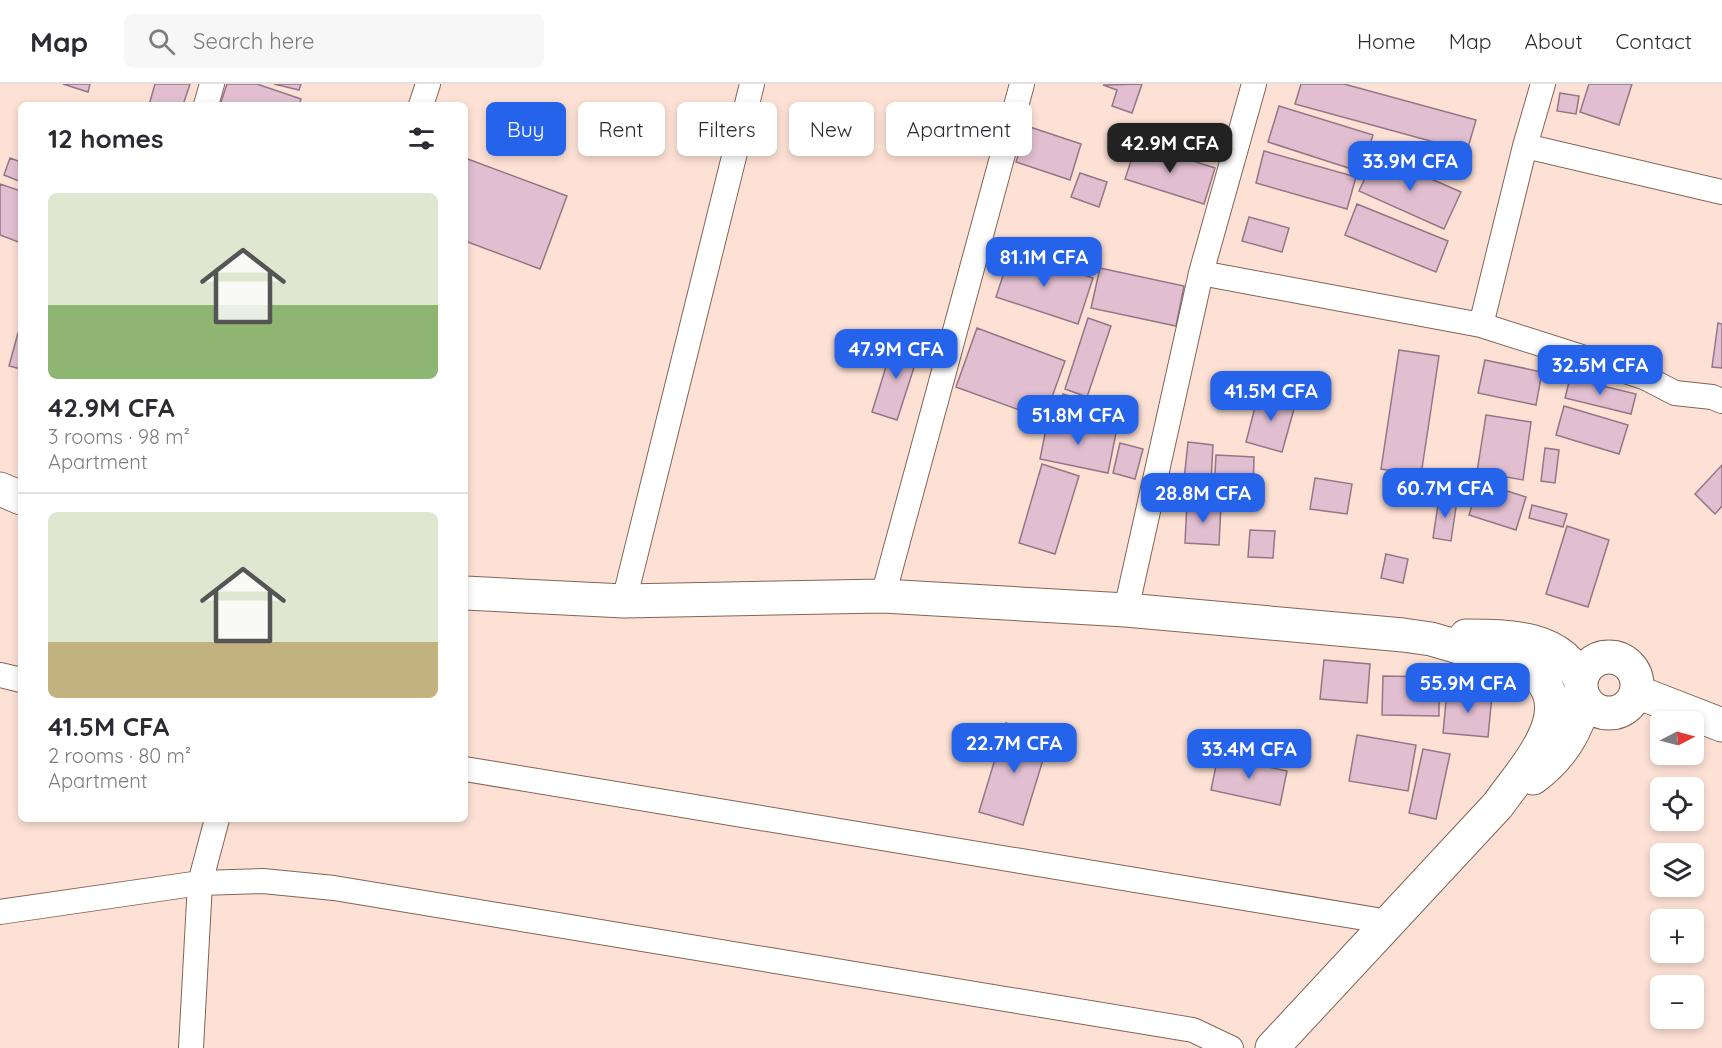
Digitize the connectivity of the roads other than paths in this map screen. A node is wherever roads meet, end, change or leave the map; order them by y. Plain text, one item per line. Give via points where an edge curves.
1 (212, 84) edge
2 (428, 84) edge
3 (752, 84) edge
4 (1022, 84) edge
5 (1254, 84) edge
6 (1543, 84) edge
7 (207, 102) edge
8 (422, 102) edge
9 (1525, 146) junction
10 (1722, 192) edge
11 (1201, 273) junction
12 (1481, 325) junction
13 (1722, 401) edge
14 (0, 489) edge
15 (18, 497) edge
16 (468, 593) edge
17 (883, 596) junction
18 (624, 601) junction
19 (1126, 610) junction
20 (1431, 639) junction
21 (0, 675) edge
22 (18, 679) edge
23 (1582, 690) junction
24 (1637, 692) junction
25 (1722, 725) edge
26 (468, 769) edge
27 (1498, 805) junction
28 (216, 822) edge
29 (200, 883) junction
30 (0, 912) edge
31 (1389, 922) junction
32 (191, 1048) edge
33 (1231, 1048) edge
34 (1272, 1048) edge

1 - 7 street
2 - 8 street
3 - 18 street
4 - 17 street
5 - 11 street
6 - 9 street
9 - 10 street
9 - 12 street
11 - 12 street
11 - 19 street
12 - 13 street via 1644,377 1675,393
14 - 15 main road
16 - 18 main road
17 - 18 main road
17 - 19 main road
19 - 20 main road
20 - 23 main road via 1488,636 1525,639 1549,646 1573,666
20 - 27 main road via 1527,667 1540,676 1552,696 1552,718 1547,729
21 - 22 street
23 - 24 main road via 1603,712 1630,704
23 - 24 main road via 1583,673 1590,664 1612,657 1630,666 1636,676
23 - 27 main road via 1578,723 1566,745 1539,774
24 - 25 main road
26 - 31 street
27 - 31 main road
28 - 29 street
29 - 30 street
29 - 32 street
29 - 33 street via 263,881 334,888 1193,1030
31 - 34 main road

